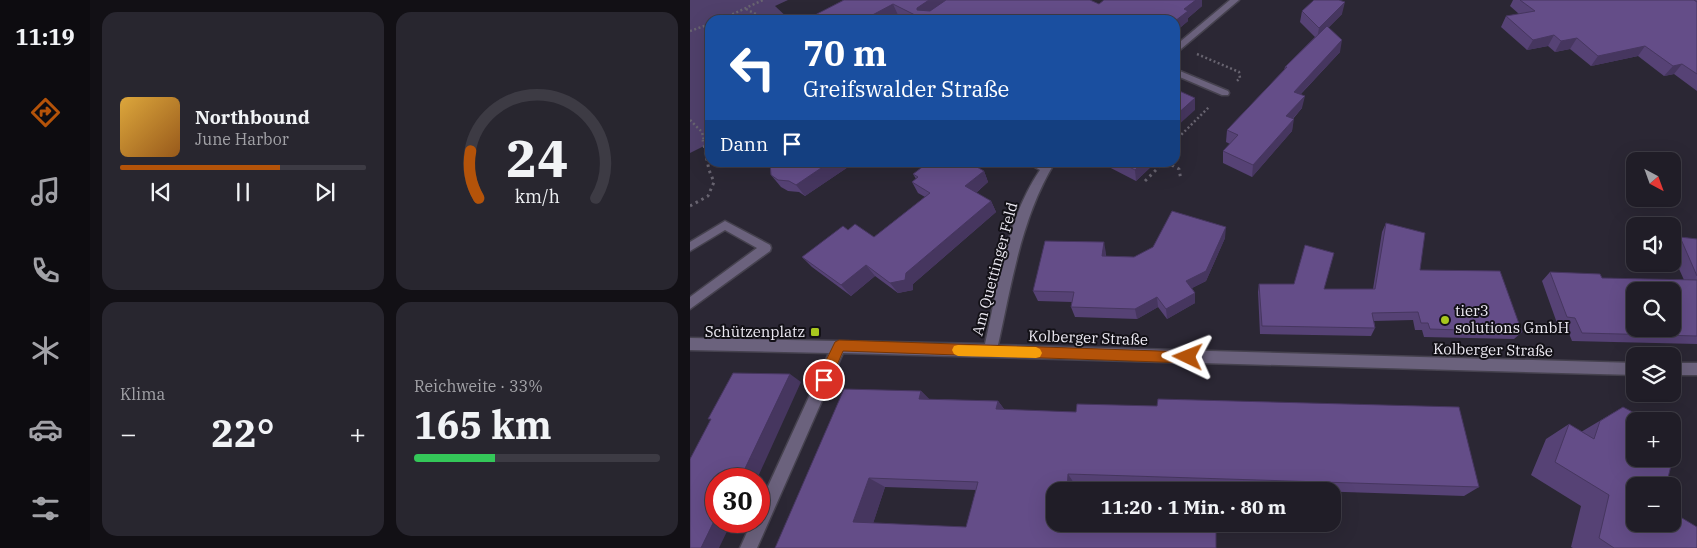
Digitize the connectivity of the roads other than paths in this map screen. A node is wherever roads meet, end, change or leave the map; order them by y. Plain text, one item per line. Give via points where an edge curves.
1 (1235, 0) edge
2 (1180, 47) edge
3 (1180, 74) edge
4 (1225, 93) dead end
5 (1047, 167) edge
6 (690, 247) edge
7 (690, 304) edge
8 (690, 344) edge
9 (839, 346) junction
10 (990, 351) junction
11 (1626, 369) edge
12 (1681, 369) edge
13 (1697, 369) edge
14 (748, 548) edge

1 - 2 street
3 - 4 lane
5 - 10 street, Am Quettinger Feld via 1029,201
6 - 7 lane via 725,225 766,248
8 - 9 street, Kolberger Straße
9 - 10 street, Kolberger Straße
9 - 14 street
10 - 11 street, Kolberger Straße
12 - 13 street

